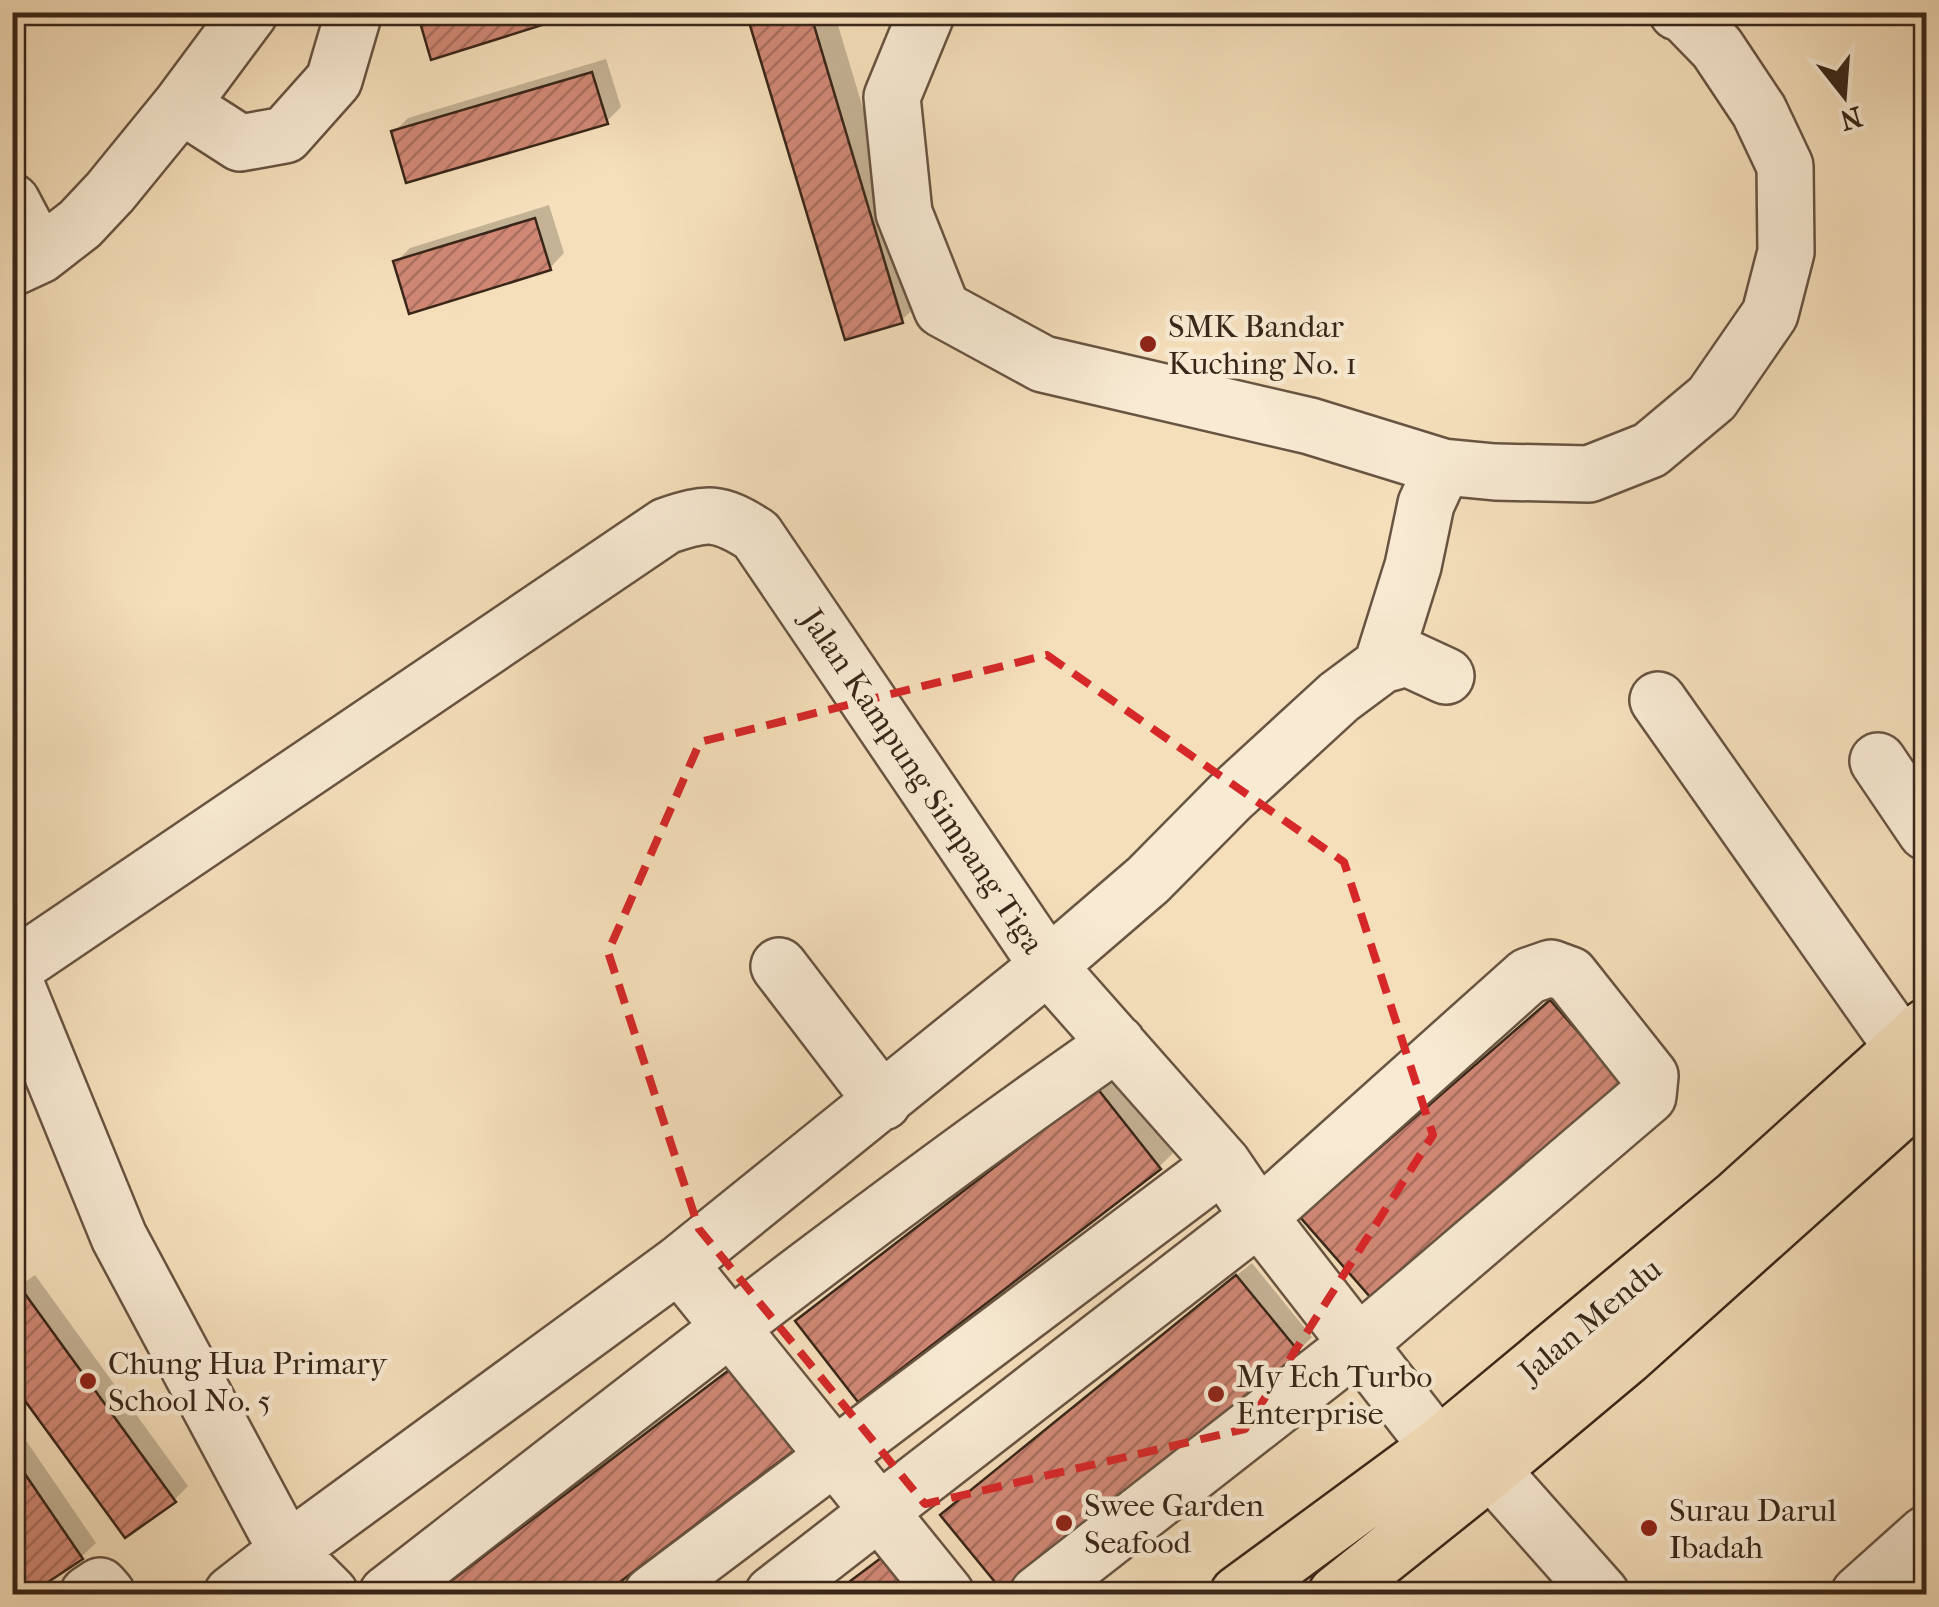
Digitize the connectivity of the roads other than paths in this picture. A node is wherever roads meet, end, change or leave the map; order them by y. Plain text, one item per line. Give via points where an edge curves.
1 (250, 12) edge
2 (354, 12) edge
3 (927, 12) edge
4 (1676, 12) edge
5 (181, 105) junction
6 (12, 202) edge
7 (26, 261) edge
8 (1443, 468) junction
9 (1382, 665) junction
10 (1446, 676) dead end
11 (1658, 700) dead end
12 (1878, 761) dead end
13 (1926, 832) edge
14 (779, 966) dead end
15 (1048, 966) junction
16 (12, 972) edge
17 (1117, 1043) junction
18 (1919, 1055) edge
19 (883, 1102) junction
20 (1223, 1164) junction
21 (1259, 1217) junction
22 (679, 1264) junction
23 (730, 1327) junction
24 (1358, 1344) junction
25 (1438, 1447) junction
26 (834, 1457) junction
27 (1491, 1470) junction
28 (878, 1512) junction
29 (1926, 1534) edge
30 (288, 1550) junction
31 (88, 1594) edge
32 (106, 1594) edge
33 (232, 1594) edge
34 (330, 1594) edge
35 (387, 1594) edge
36 (652, 1594) edge
37 (773, 1594) edge
38 (946, 1594) edge
39 (1038, 1594) edge
40 (1238, 1594) edge
41 (1336, 1594) edge
42 (1601, 1594) edge
43 (1859, 1594) edge

1 - 5 street
2 - 5 street via 334,80 285,136 240,143
3 - 8 street via 892,97 904,213 942,310 1043,364 1310,426
4 - 8 street via 1717,48 1759,111 1784,166 1786,252 1770,314 1712,398 1650,450 1589,474
5 - 7 street via 80,224
6 - 7 street
8 - 9 street via 1426,504
9 - 10 street via 1407,658
9 - 15 street
11 - 18 street
12 - 13 street
14 - 19 street
15 - 16 street, Jalan Kampung Simpang Tiga via 756,535 730,518 700,514 666,526
15 - 17 street
15 - 19 street, Jalan Kampung Simpang Tiga
16 - 30 street, Jalan Kampung Simpang Tiga via 119,1237
17 - 20 street
17 - 23 street
18 - 25 main road, Jalan Mendu
18 - 27 main road, Jalan Mendu via 1626,1357
19 - 22 street, Jalan Kampung Simpang Tiga
20 - 21 street
20 - 26 street
21 - 24 street
21 - 24 street via 1528,976 1551,968 1570,975 1650,1076 1648,1096
21 - 28 street
22 - 23 street
22 - 30 street, Jalan Kampung Simpang Tiga
23 - 26 street
23 - 35 street
24 - 25 street
24 - 39 street
25 - 40 main road, Jalan Mendu
26 - 28 street
26 - 36 street
27 - 41 main road, Jalan Mendu
27 - 42 street
28 - 37 street
28 - 38 street
29 - 43 street
30 - 33 street, Jalan Kampung Simpang Tiga
30 - 34 street
31 - 32 street via 100,1586

